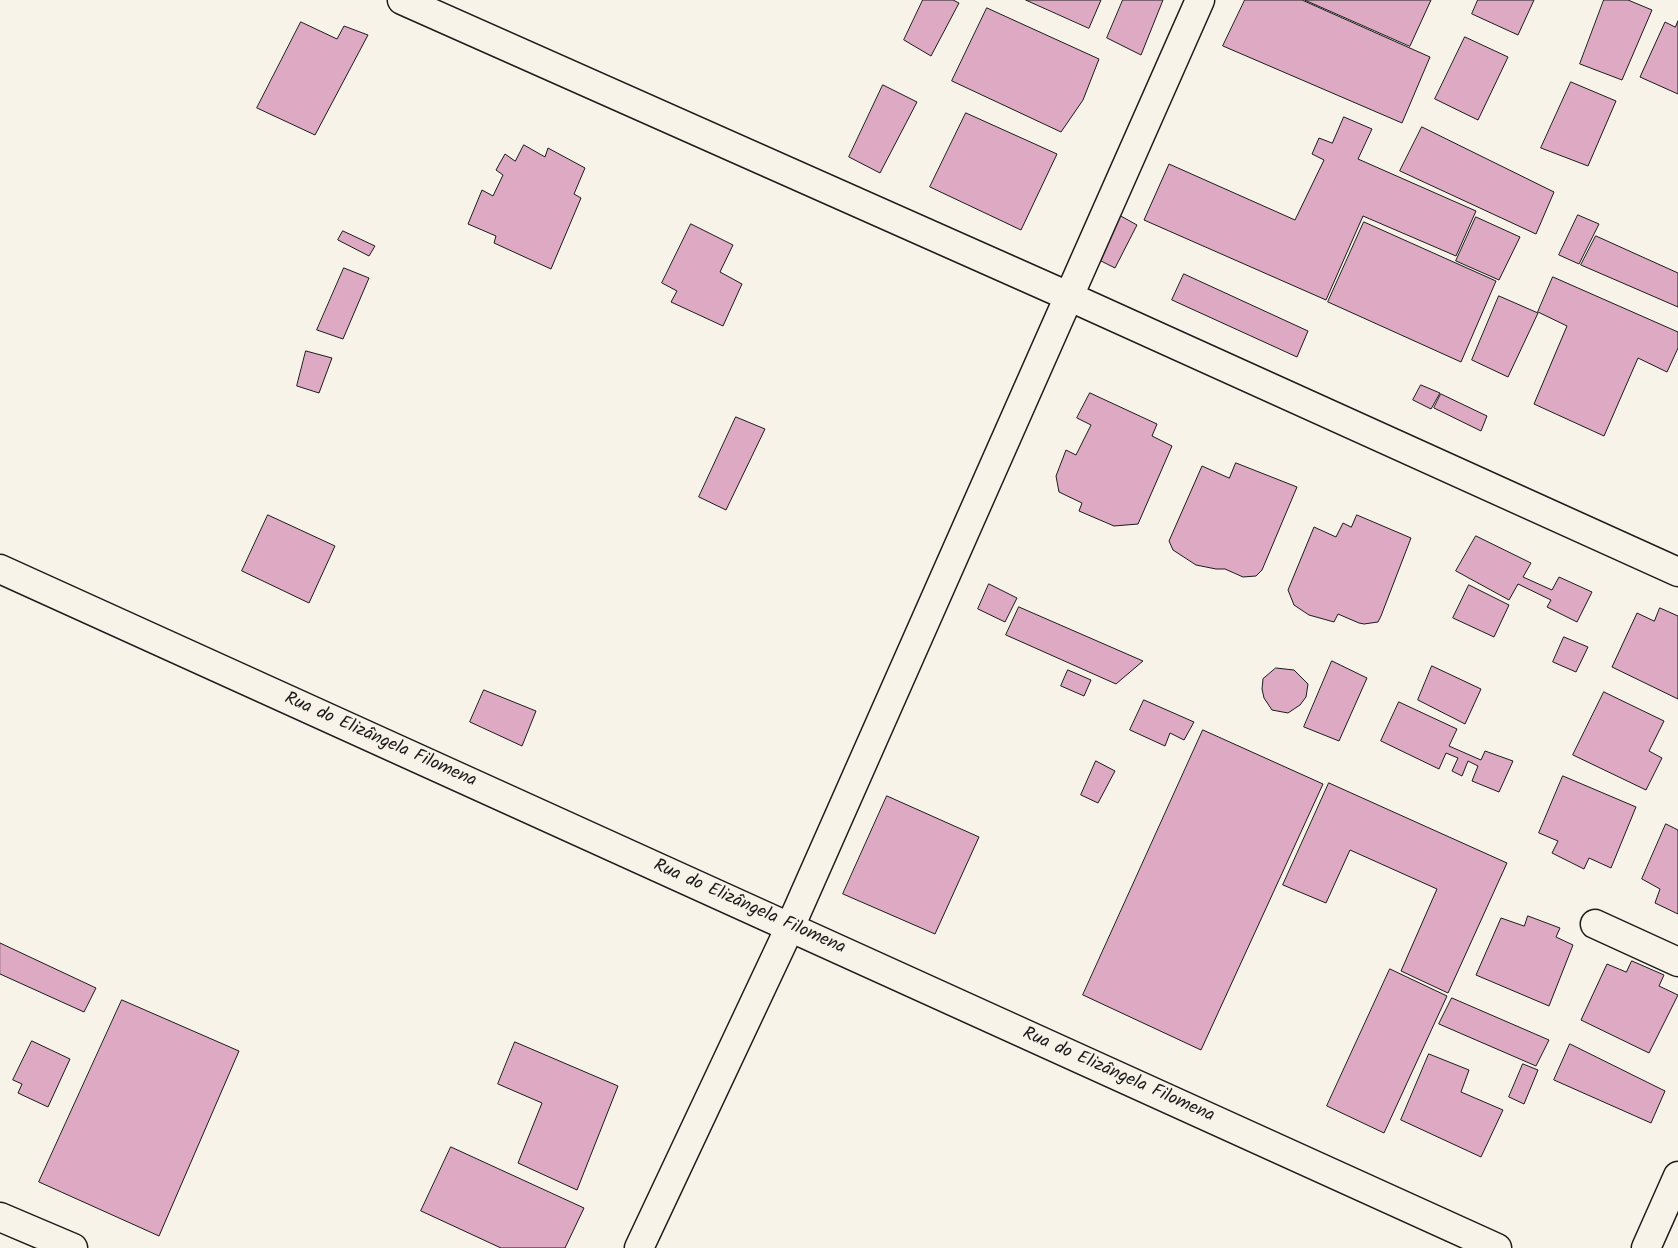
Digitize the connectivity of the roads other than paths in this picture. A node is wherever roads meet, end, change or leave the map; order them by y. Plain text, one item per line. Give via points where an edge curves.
1 (402, 0) edge
2 (1200, 0) edge
3 (1068, 296) junction
4 (0, 570) edge
5 (1678, 572) edge
6 (1595, 924) dead end
7 (790, 927) junction
8 (1678, 962) edge
9 (1678, 1176) edge
10 (0, 1217) edge
11 (73, 1248) edge
12 (639, 1248) edge
13 (1497, 1248) edge
14 (1646, 1248) edge

1 - 3 street
2 - 3 street
3 - 5 street
3 - 7 street
4 - 7 street, Rua do Elizângela Filomena
6 - 8 street
7 - 12 street
7 - 13 street, Rua do Elizângela Filomena
9 - 14 street
10 - 11 street

